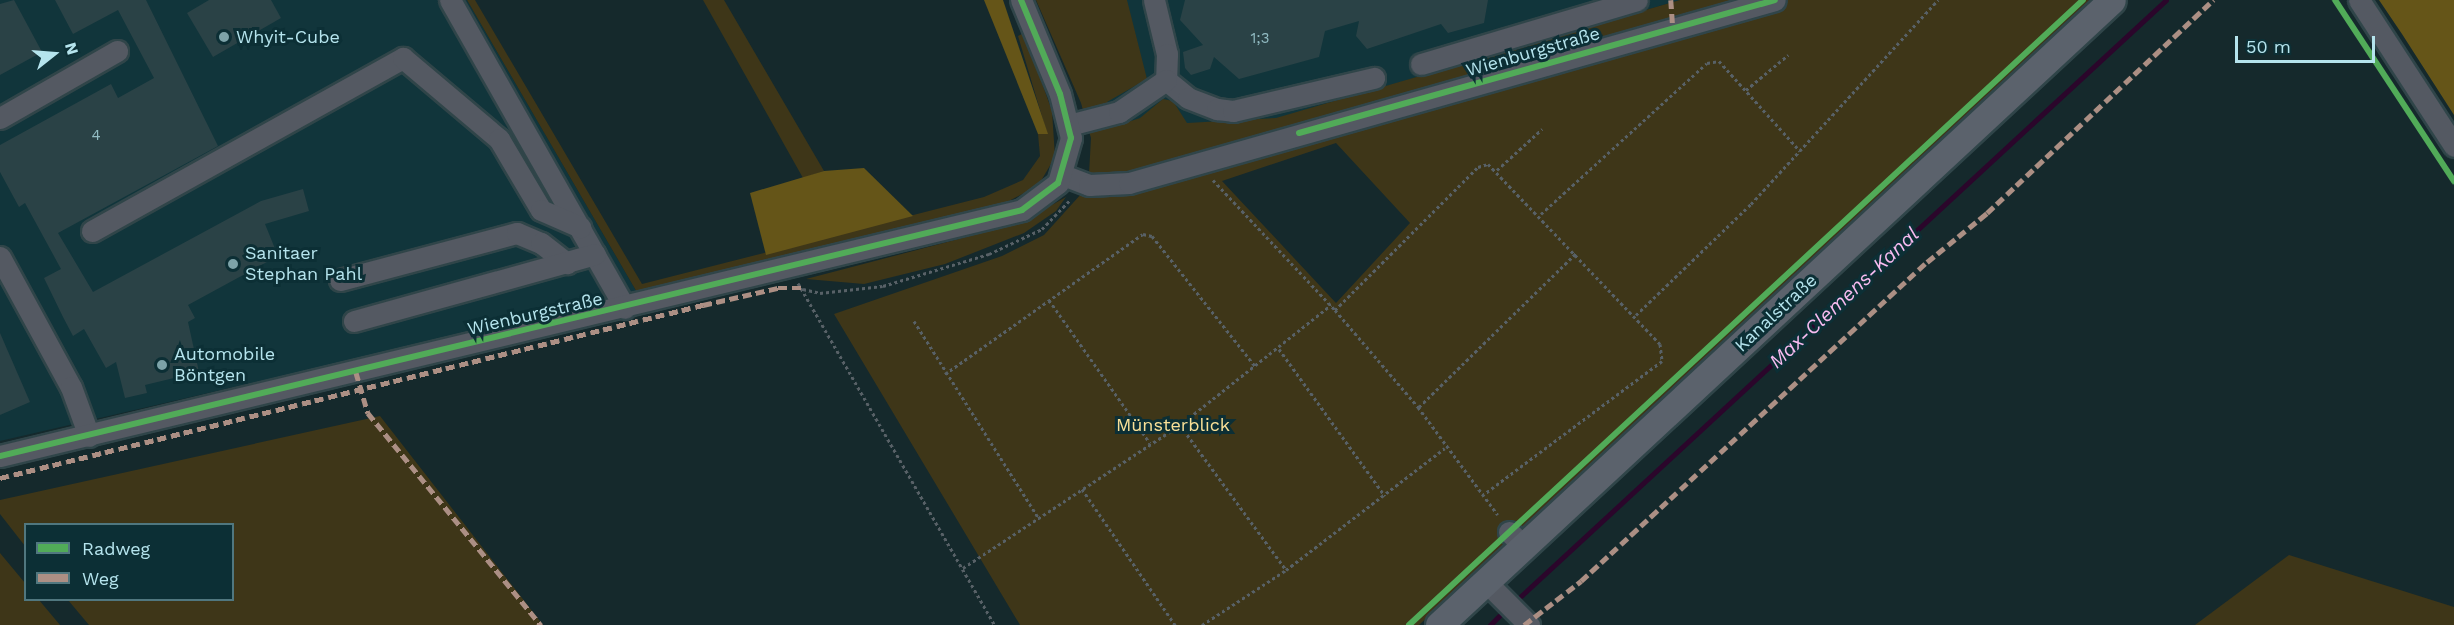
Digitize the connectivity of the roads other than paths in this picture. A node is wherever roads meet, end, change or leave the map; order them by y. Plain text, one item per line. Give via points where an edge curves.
1 (450, 0) edge
2 (1021, 0) edge
3 (1154, 0) edge
4 (1637, 0) edge
5 (1775, 0) edge
6 (2112, 0) edge
7 (2359, 0) edge
8 (117, 51) dead end
9 (1421, 64) dead end
10 (1374, 78) dead end
11 (1166, 80) junction
12 (0, 118) edge
13 (1069, 125) junction
14 (2454, 146) edge
15 (1070, 179) junction
16 (580, 227) junction
17 (92, 231) dead end
18 (595, 255) junction
19 (0, 257) edge
20 (567, 263) junction
21 (340, 280) dead end
22 (625, 308) junction
23 (354, 321) dead end
24 (89, 436) junction
25 (0, 456) edge
26 (1486, 582) junction
27 (1439, 625) edge
28 (1529, 625) edge

1 - 16 street, Wienburgstraße
2 - 13 street
3 - 11 street via 1167,54
4 - 9 street
5 - 15 street, Wienburgstraße via 1129,183
6 - 26 main road, Kanalstraße via 1517,539
7 - 14 street
8 - 12 street
10 - 11 street via 1233,111 1188,98
11 - 13 street via 1119,112
13 - 15 street
15 - 22 street, Wienburgstraße via 1040,201 994,220
16 - 17 street via 541,210 499,140 404,58
16 - 18 street, Wienburgstraße
18 - 20 street
18 - 22 street, Wienburgstraße
19 - 24 street via 71,387
20 - 21 street via 541,243 517,232
20 - 23 street
22 - 24 street, Wienburgstraße
24 - 25 street, Wienburgstraße
26 - 27 main road, Kanalstraße
26 - 28 street

